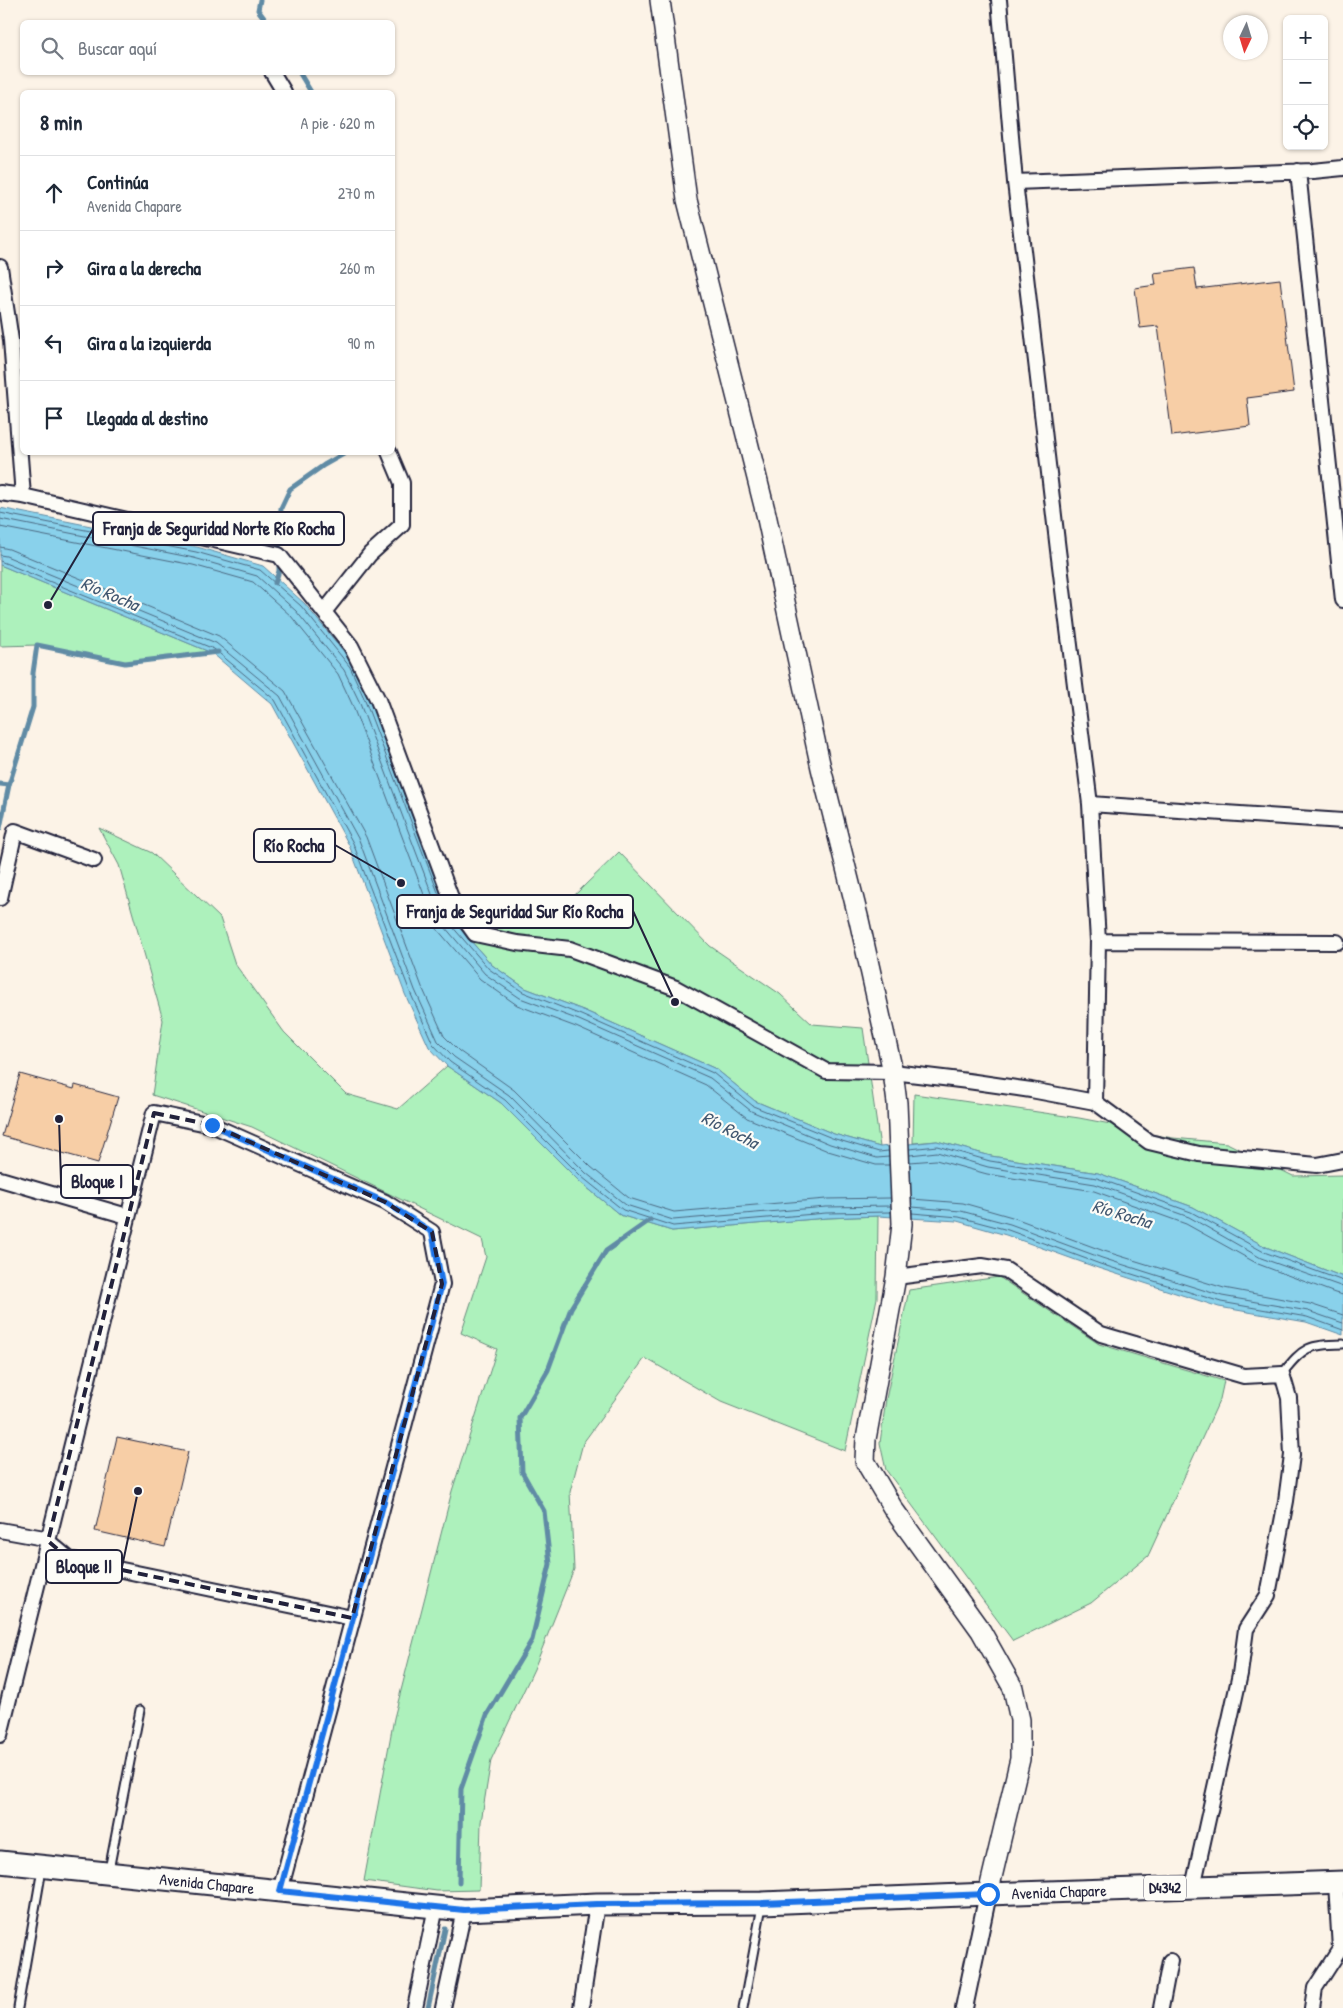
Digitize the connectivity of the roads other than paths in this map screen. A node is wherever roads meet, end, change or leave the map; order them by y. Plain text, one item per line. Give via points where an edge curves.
1 (660, 0) edge
2 (999, 0) edge
3 (274, 75) edge
4 (283, 90) edge
5 (1343, 168) edge
6 (1298, 172) junction
7 (1015, 182) junction
8 (0, 267) edge
9 (390, 455) edge
10 (0, 493) edge
11 (23, 496) junction
12 (1343, 600) edge
13 (324, 612) junction
14 (1090, 804) junction
15 (1343, 821) edge
16 (94, 860) dead end
17 (0, 898) edge
18 (1098, 941) junction
19 (1337, 942) dead end
20 (893, 1072) junction
21 (1094, 1102) junction
22 (1343, 1160) edge
23 (0, 1179) edge
24 (127, 1216) junction
25 (896, 1277) junction
26 (1343, 1344) edge
27 (1282, 1374) junction
28 (0, 1530) edge
29 (48, 1541) junction
30 (352, 1618) junction
31 (140, 1710) dead end
32 (0, 1735) edge
33 (0, 1862) edge
34 (43, 1866) junction
35 (108, 1873) junction
36 (1339, 1882) edge
37 (1193, 1887) junction
38 (280, 1891) junction
39 (988, 1894) junction
40 (762, 1903) junction
41 (597, 1904) junction
42 (436, 1907) junction
43 (464, 1910) junction
44 (1170, 1961) dead end
45 (18, 2008) edge
46 (415, 2008) edge
47 (443, 2008) edge
48 (581, 2008) edge
49 (743, 2008) edge
50 (964, 2008) edge
51 (1161, 2008) edge
52 (1312, 2008) edge

1 - 20 main road via 687,200 766,514 821,768
2 - 7 street
3 - 4 street
5 - 6 street
6 - 7 street
6 - 12 street
7 - 14 street
8 - 11 street via 11,340
9 - 13 street via 402,483 402,525 370,554
10 - 11 street
11 - 13 street via 279,555
13 - 20 street via 350,646 378,700 453,903 475,934 570,949 676,988 826,1071
14 - 15 street
14 - 18 street
16 - 17 street via 15,831
18 - 19 street
18 - 21 street
20 - 21 street via 1031,1090
20 - 25 main road via 902,1224
21 - 22 street via 1149,1142 1199,1154 1317,1165
23 - 24 street
24 - 29 street
24 - 30 street via 154,1113 212,1125 385,1202 432,1232 442,1284
25 - 27 street via 982,1266 1006,1270 1101,1334 1244,1376
25 - 39 main road via 866,1439 865,1461 894,1510 980,1631 1013,1688 1020,1720 1020,1759
26 - 27 lane via 1314,1345 1297,1354
27 - 37 street via 1289,1398 1292,1455 1286,1501 1268,1595 1246,1630 1240,1674
28 - 29 street
29 - 30 street via 69,1559
29 - 32 street
30 - 38 street
31 - 35 lane
33 - 34 main road, Avenida Chapare / D4342
34 - 35 main road, Avenida Chapare / D4342
34 - 45 lane
35 - 38 main road, Avenida Chapare / D4342
36 - 37 main road, Avenida Chapare / D4342
36 - 52 street via 1340,1949 1315,1988
37 - 39 main road, Avenida Chapare / D4342
38 - 42 main road, Avenida Chapare / D4342
39 - 40 main road, Avenida Chapare / D4342
39 - 50 street
40 - 41 main road, Avenida Chapare / D4342
40 - 49 lane
41 - 43 main road, Avenida Chapare / D4342
41 - 48 street
42 - 43 main road, Avenida Chapare / D4342
42 - 46 street
43 - 47 street
44 - 51 street

